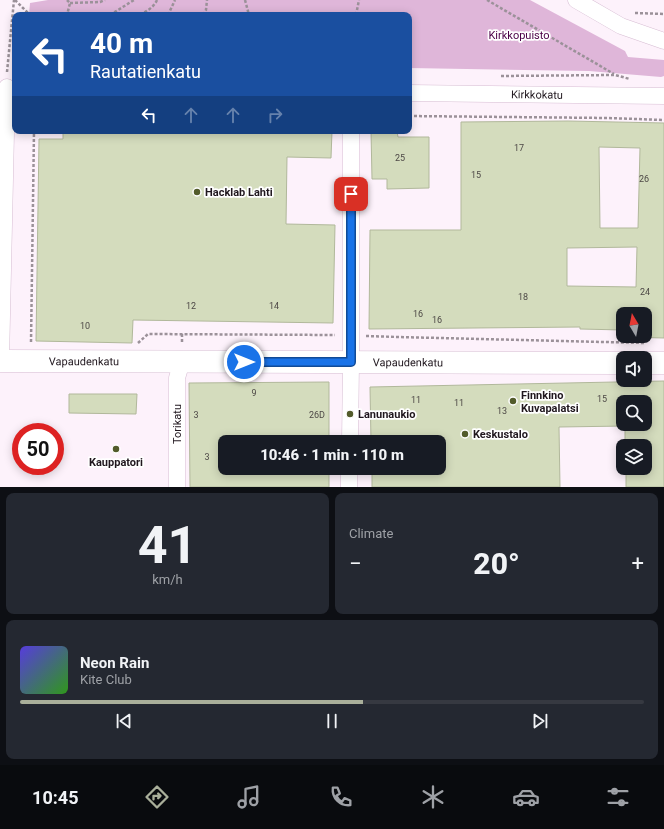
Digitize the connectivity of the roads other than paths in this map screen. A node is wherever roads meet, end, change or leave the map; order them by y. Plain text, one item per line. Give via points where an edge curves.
1 (576, 0) edge
2 (664, 41) edge
3 (7, 84) edge
4 (412, 93) edge
5 (664, 96) edge
6 (351, 134) edge
7 (652, 356) edge
8 (0, 361) edge
9 (182, 361) junction
10 (351, 362) junction
11 (616, 363) edge
12 (664, 363) edge
13 (350, 435) edge
14 (349, 475) edge
15 (177, 487) edge
16 (349, 487) edge

1 - 2 street via 625,19
3 - 8 street
4 - 5 street, Kirkkokatu
6 - 10 street
7 - 12 main road
8 - 9 main road, Vapaudenkatu
9 - 10 main road, Vapaudenkatu
9 - 15 street, Torikatu via 177,378
10 - 11 main road, Vapaudenkatu
10 - 13 street
14 - 16 street

